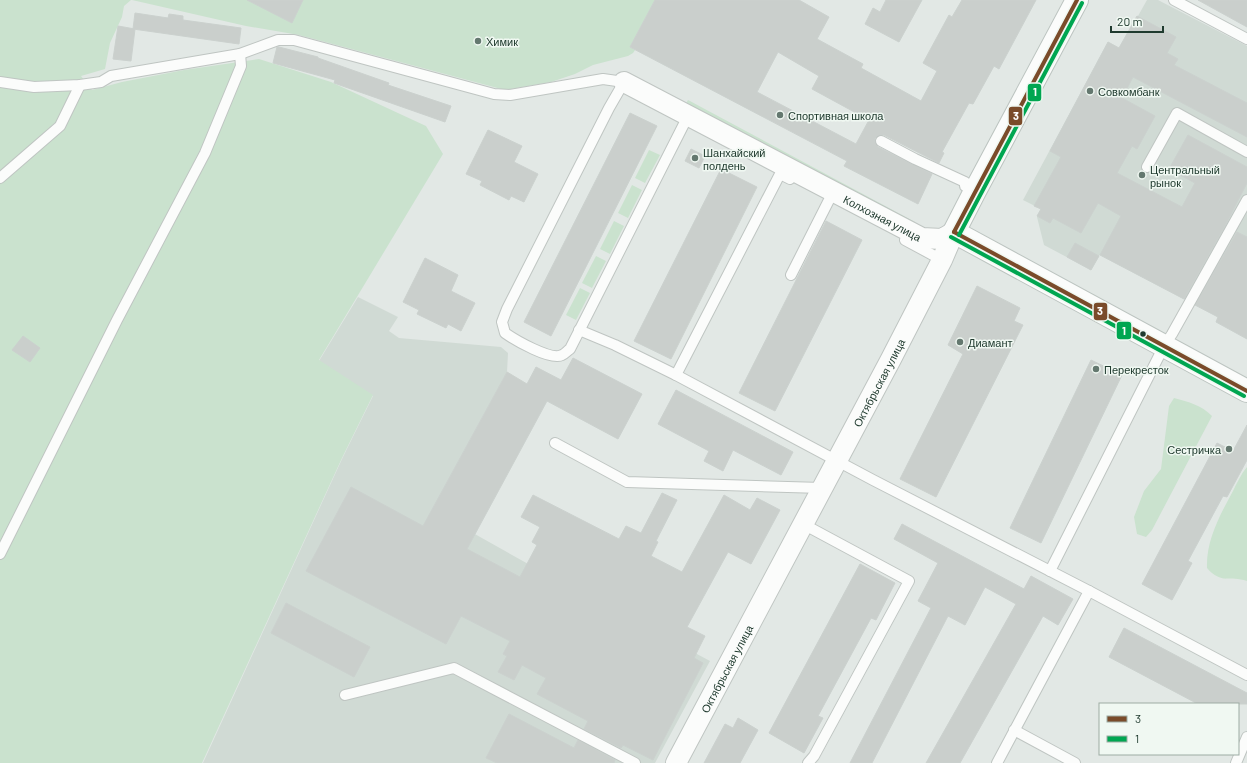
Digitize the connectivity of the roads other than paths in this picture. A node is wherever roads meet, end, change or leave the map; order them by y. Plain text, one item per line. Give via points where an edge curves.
1 (1076, 0) edge
2 (1174, 0) edge
3 (1247, 39) edge
4 (240, 54) junction
5 (0, 82) edge
6 (624, 82) junction
7 (80, 85) junction
8 (686, 119) junction
9 (881, 140) dead end
10 (1247, 152) edge
11 (1147, 167) dead end
12 (780, 174) junction
13 (0, 178) edge
14 (975, 191) junction
15 (829, 200) junction
16 (1247, 200) edge
17 (954, 232) junction
18 (942, 260) junction
19 (791, 275) dead end
20 (579, 330) junction
21 (1164, 346) junction
22 (676, 375) junction
23 (1247, 391) edge
24 (555, 443) dead end
25 (837, 461) junction
26 (822, 488) junction
27 (803, 524) junction
28 (0, 554) edge
29 (1050, 571) junction
30 (1089, 591) junction
31 (1247, 675) edge
32 (345, 695) dead end
33 (1014, 730) junction
34 (1247, 738) edge
35 (635, 763) edge
36 (676, 763) edge
37 (808, 763) edge
38 (997, 763) edge
39 (1075, 763) edge
40 (1236, 763) edge

1 - 14 street, Октябрьская улица
2 - 3 lane
4 - 6 lane via 278,40 294,40 494,94 510,95 603,79
4 - 7 lane via 111,76 101,82
4 - 28 lane via 241,66 205,153 117,320
5 - 7 lane via 34,87
6 - 8 street, Колхозная улица
6 - 20 lane via 502,322 505,333 519,343 554,357 570,349
7 - 13 lane via 60,126
8 - 12 lane
8 - 17 street, Колхозная улица via 922,238 942,239
8 - 20 lane
9 - 14 lane via 965,182 965,186
10 - 11 lane via 1177,113
12 - 15 lane
12 - 22 lane
14 - 17 street, Октябрьская улица
15 - 18 lane
15 - 19 lane
16 - 21 lane
17 - 18 street, Октябрьская улица
17 - 21 street
18 - 25 street, Октябрьская улица
20 - 22 lane
21 - 23 street
21 - 29 lane
22 - 25 lane
24 - 26 lane via 627,482
25 - 26 street, Октябрьская улица
25 - 29 lane
26 - 27 street, Октябрьская улица
27 - 36 street, Октябрьская улица
27 - 37 lane via 909,581
29 - 30 lane
30 - 31 lane
30 - 33 lane
32 - 35 lane via 454,668
33 - 38 lane
33 - 39 lane
34 - 40 lane

